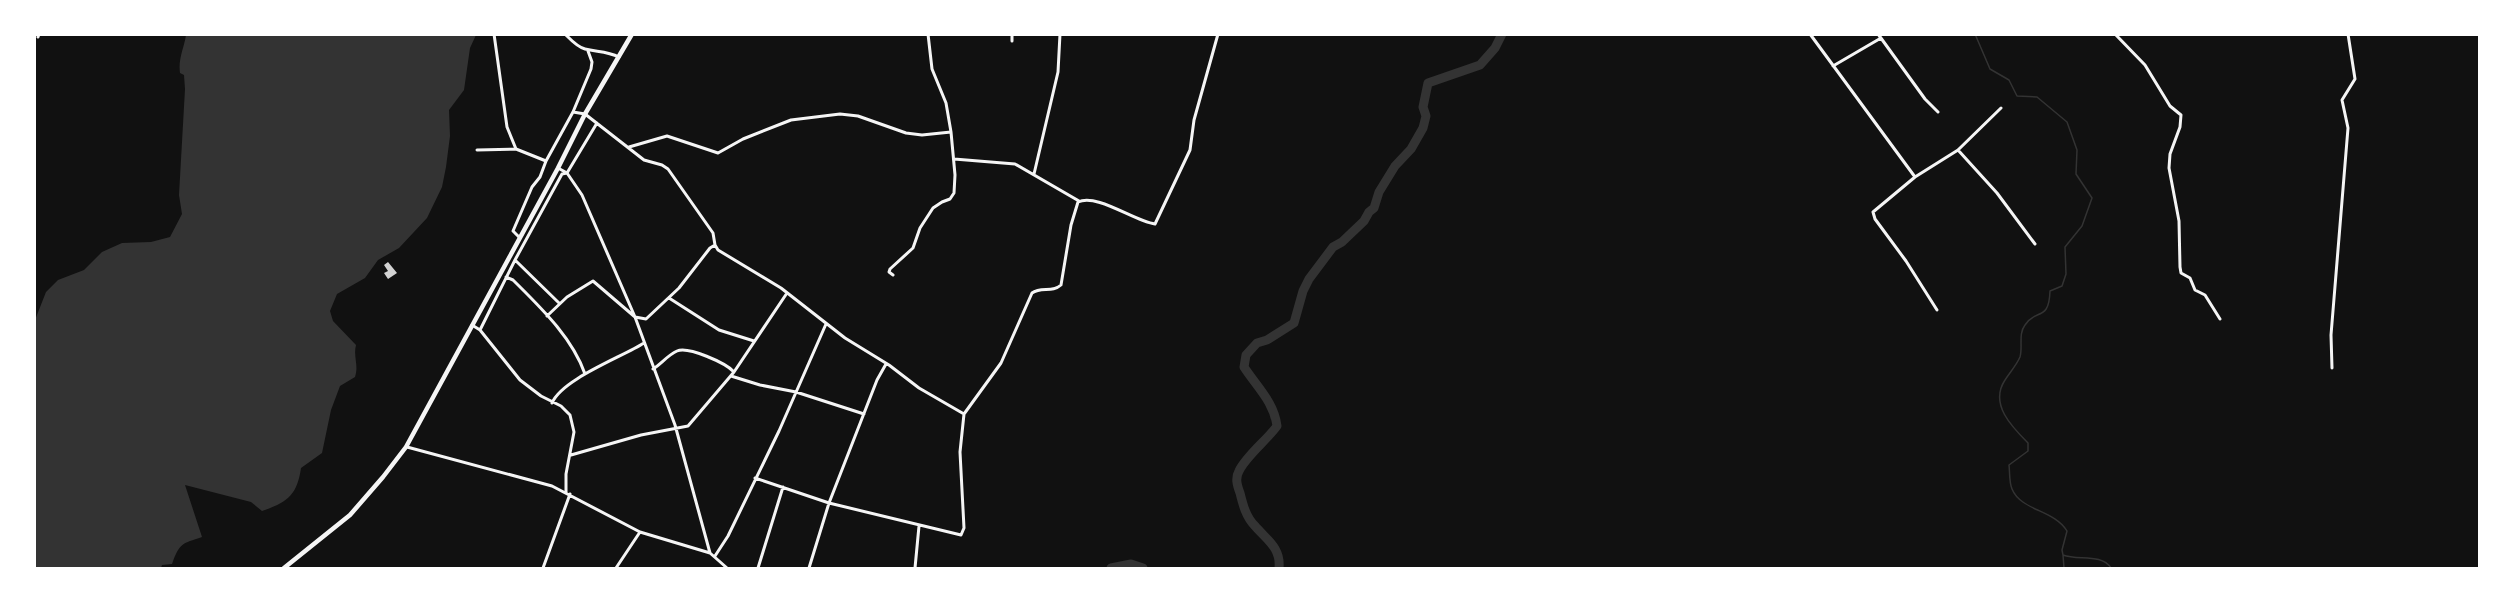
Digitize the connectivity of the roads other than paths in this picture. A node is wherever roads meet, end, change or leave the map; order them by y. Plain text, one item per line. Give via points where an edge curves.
1 (494, 34) edge
2 (565, 34) edge
3 (632, 34) edge
4 (928, 34) edge
5 (1012, 34) edge
6 (1060, 34) edge
7 (1218, 34) edge
8 (1810, 34) edge
9 (2115, 34) edge
10 (2348, 34) edge
11 (1879, 36) edge
12 (1012, 41) dead end
13 (588, 51) junction
14 (619, 57) junction
15 (1833, 66) junction
16 (2001, 108) dead end
17 (573, 112) junction
18 (1938, 112) dead end
19 (585, 114) junction
20 (597, 123) junction
21 (951, 132) junction
22 (629, 147) junction
23 (516, 148) junction
24 (477, 150) dead end
25 (1958, 150) junction
26 (954, 159) junction
27 (546, 161) junction
28 (558, 168) junction
29 (567, 173) junction
30 (1034, 174) junction
31 (1914, 177) junction
32 (1079, 201) junction
33 (519, 237) junction
34 (2035, 244) dead end
35 (715, 245) junction
36 (515, 260) junction
37 (893, 275) dead end
38 (506, 277) junction
39 (787, 293) junction
40 (669, 298) junction
41 (559, 303) junction
42 (1937, 310) dead end
43 (547, 316) junction
44 (635, 317) junction
45 (2220, 320) dead end
46 (826, 324) junction
47 (471, 325) junction
48 (480, 330) junction
49 (754, 341) junction
50 (644, 343) junction
51 (886, 364) junction
52 (2332, 368) dead end
53 (653, 369) junction
54 (585, 374) junction
55 (732, 374) junction
56 (796, 392) junction
57 (552, 403) junction
58 (864, 414) junction
59 (964, 414) junction
60 (675, 429) junction
61 (406, 447) junction
62 (571, 455) junction
63 (755, 477) junction
64 (783, 487) junction
65 (568, 493) junction
66 (829, 503) junction
67 (919, 525) junction
68 (640, 532) junction
69 (710, 553) junction
70 (716, 556) junction
71 (284, 568) edge
72 (543, 568) edge
73 (616, 568) edge
74 (727, 568) edge
75 (758, 568) edge
76 (809, 568) edge
77 (915, 568) edge

1 - 23 street via 507,127
2 - 13 street
3 - 14 main road
4 - 21 street via 932,69 946,103
5 - 12 street
6 - 30 street via 1058,72
7 - 32 street via 1194,120 1190,150 1155,224 1097,202
8 - 15 street
9 - 45 street via 2145,65 2170,106 2181,115 2169,168 2179,221 2181,273 2209,300
10 - 52 street via 2355,79 2342,100 2348,128 2331,335
11 - 15 street
11 - 18 street
13 - 14 street via 611,52
13 - 17 street via 591,69
14 - 19 main road
15 - 31 street
16 - 25 street
17 - 19 street
17 - 27 street
19 - 20 street
19 - 28 main road
20 - 22 street
20 - 29 street
21 - 22 street via 906,133 858,116 840,114 791,120 718,153 667,136
21 - 26 street
22 - 35 street via 644,160 668,169 713,234
23 - 24 street
23 - 27 street
25 - 31 street
25 - 34 street
26 - 30 street via 1008,162
26 - 37 street via 953,196 933,208 913,248 890,269
27 - 33 street via 516,222 513,231
28 - 29 street
28 - 33 main road
29 - 36 street via 562,174
29 - 44 street via 582,195
30 - 32 street
31 - 42 street via 1873,212
32 - 59 street via 1061,285 1032,294 1001,363
33 - 47 main road
35 - 39 street via 726,256
35 - 40 street
36 - 38 street
36 - 41 street
38 - 43 street
38 - 48 street
39 - 46 street
39 - 49 street
40 - 44 street via 646,319
40 - 49 street via 718,330
41 - 43 street
41 - 44 street via 593,281
43 - 54 street via 575,353
44 - 50 street
46 - 51 street
46 - 56 street
47 - 48 street
47 - 61 main road
48 - 57 street via 520,380
49 - 55 street
50 - 53 street
50 - 54 street
51 - 58 street
51 - 59 street
53 - 55 street via 687,349 728,367
53 - 60 street
54 - 57 street via 560,391
55 - 56 street via 760,386
55 - 60 street via 688,426
56 - 58 street
56 - 63 street
57 - 62 street via 567,410 573,424
58 - 66 street
59 - 67 street via 960,452 964,533 957,535
60 - 62 street
60 - 69 street
61 - 65 street
61 - 71 main road via 350,515
62 - 65 street
63 - 64 street
63 - 70 street
64 - 66 street
64 - 75 street
65 - 68 street
65 - 72 street
66 - 67 street
66 - 76 street
67 - 77 street
68 - 69 street
68 - 73 street
69 - 70 street
70 - 74 street

